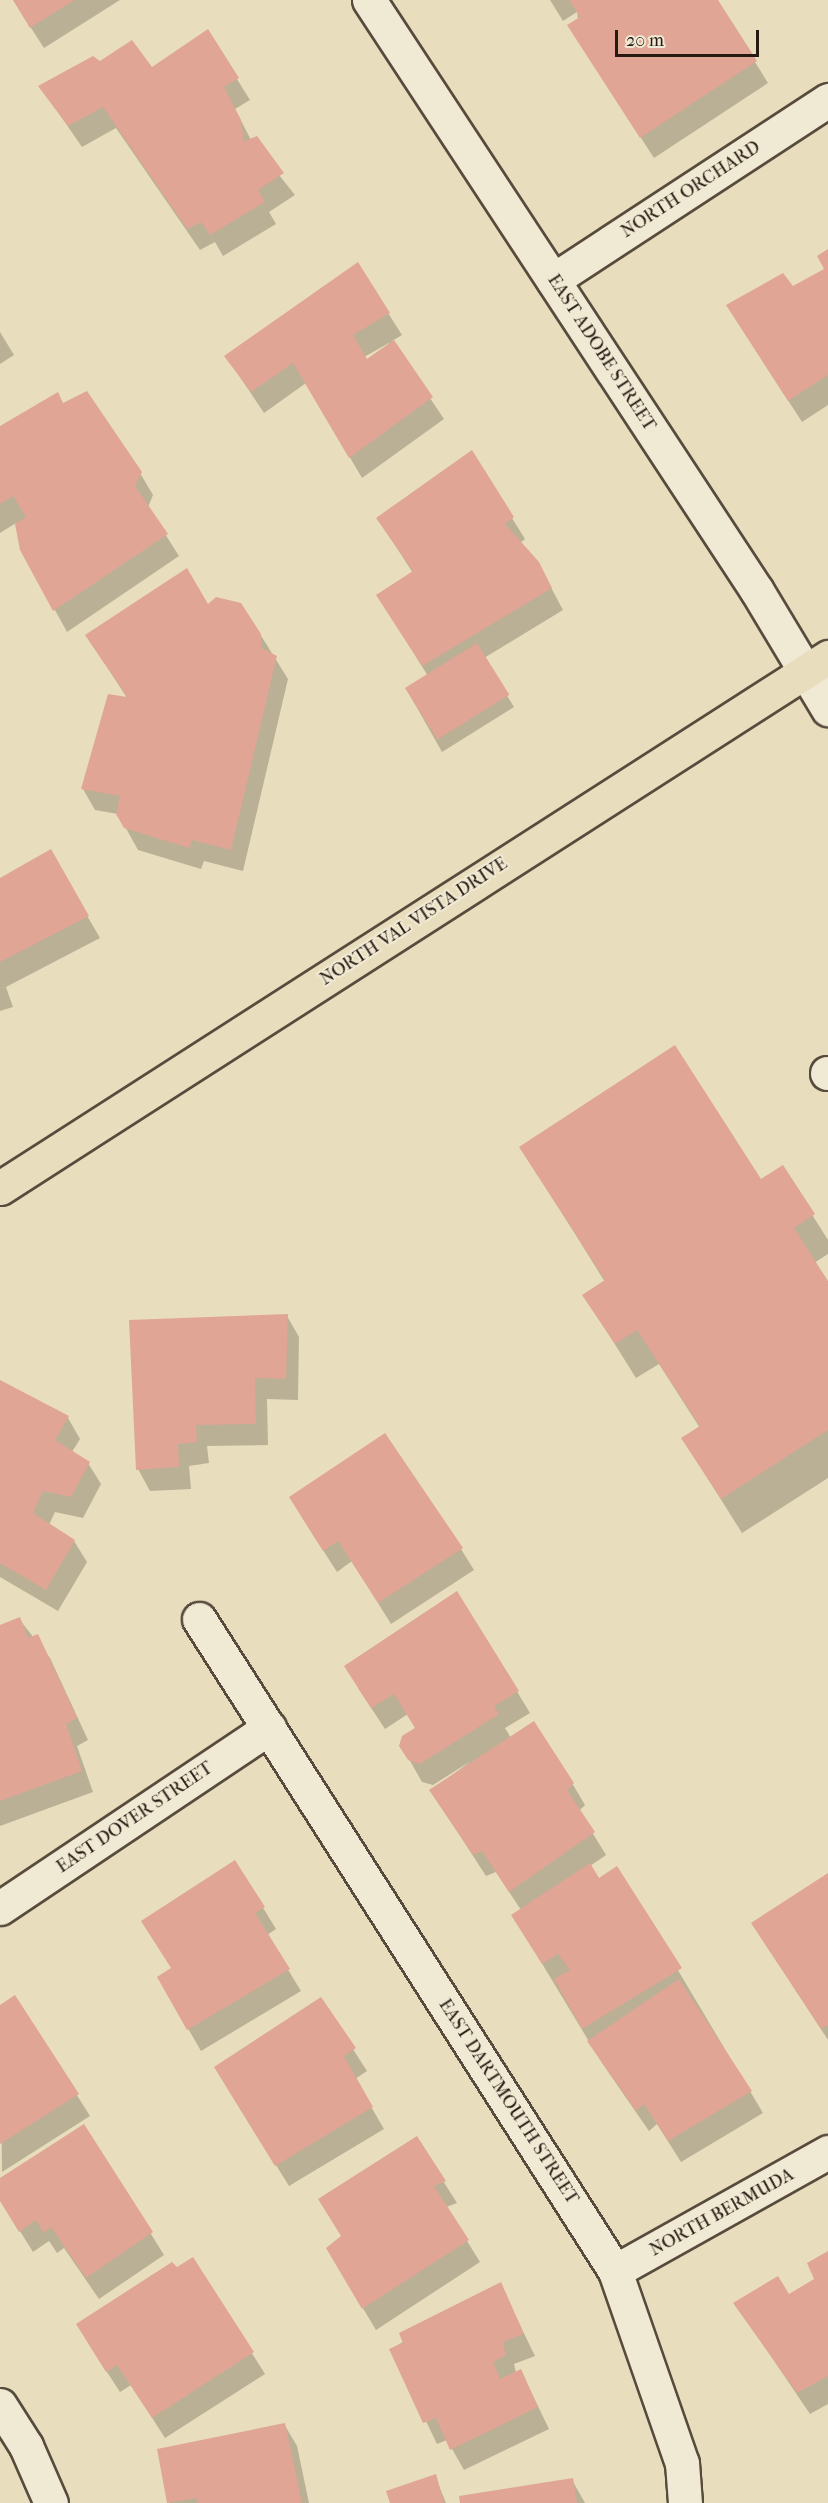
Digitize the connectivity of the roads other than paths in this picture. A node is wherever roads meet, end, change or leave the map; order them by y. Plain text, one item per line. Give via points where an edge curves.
1 (369, 0) edge
2 (828, 100) edge
3 (553, 280) junction
4 (817, 664) edge
5 (828, 709) edge
6 (0, 1188) edge
7 (199, 1619) dead end
8 (269, 1728) junction
9 (0, 1908) edge
10 (828, 2152) edge
11 (615, 2271) junction
12 (0, 2405) edge
13 (51, 2503) edge
14 (685, 2503) edge

1 - 3 street, EAST ADOBE STREET
2 - 3 street, NORTH ORCHARD
3 - 4 street, EAST ADOBE STREET
4 - 5 street, EAST ADOBE STREET
4 - 6 main road, NORTH VAL VISTA DRIVE
7 - 8 street, EAST DARTMOUTH STREET
8 - 9 street, EAST DOVER STREET
8 - 11 street, EAST DARTMOUTH STREET
10 - 11 street, NORTH BERMUDA
11 - 14 street, EAST DARTMOUTH STREET via 682,2463
12 - 13 street via 26,2445

